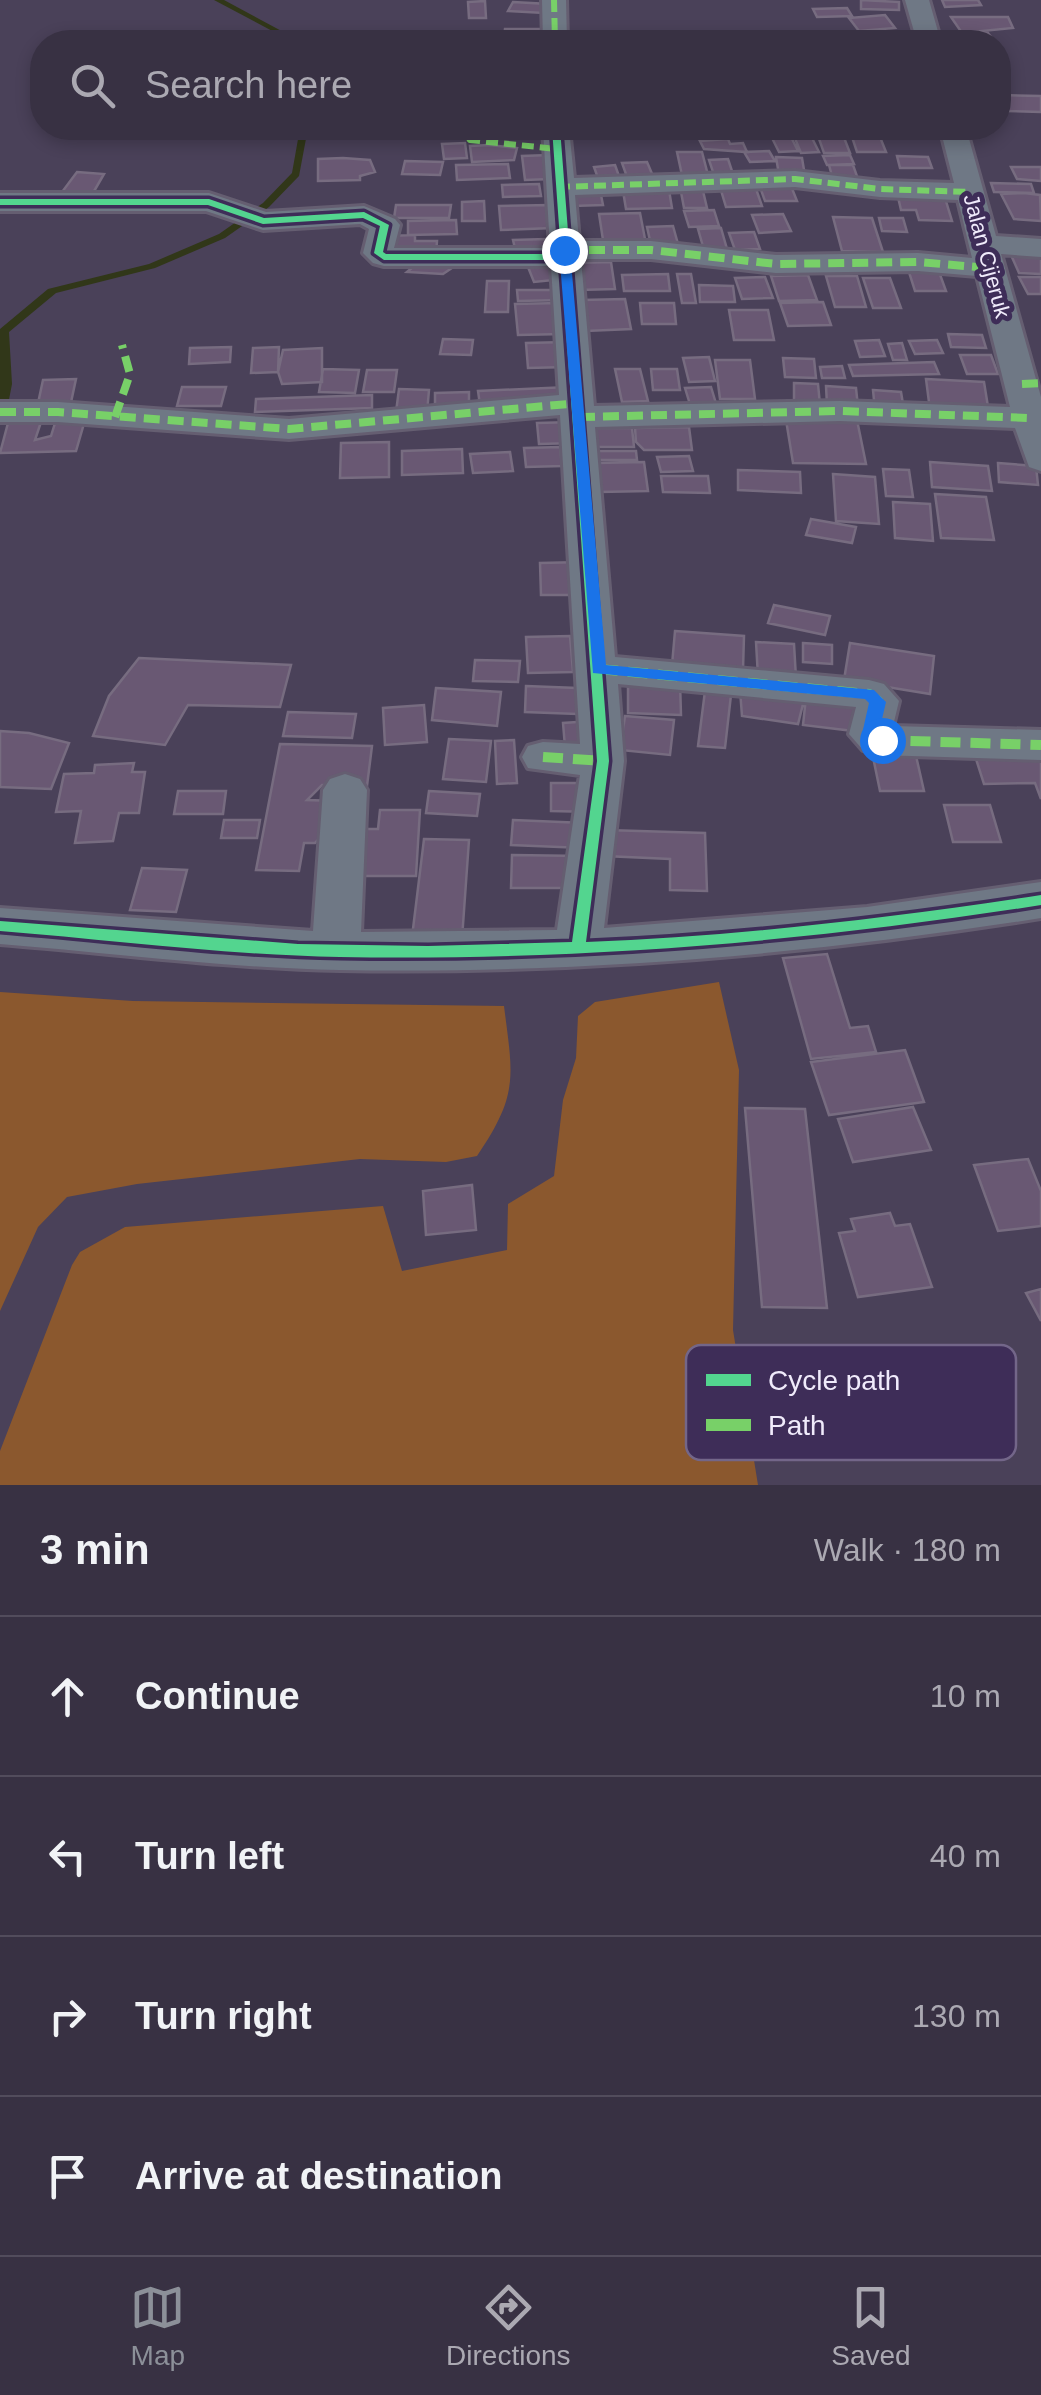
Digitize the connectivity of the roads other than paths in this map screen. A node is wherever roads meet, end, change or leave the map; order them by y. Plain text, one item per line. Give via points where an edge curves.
1 (554, 0) edge
2 (917, 0) edge
3 (554, 30) edge
4 (926, 30) edge
5 (556, 140) edge
6 (955, 140) edge
7 (558, 186) junction
8 (970, 192) junction
9 (0, 202) edge
10 (1041, 248) edge
11 (565, 254) junction
12 (986, 256) junction
13 (1032, 383) edge
14 (579, 410) junction
15 (6, 412) edge
16 (1030, 418) junction
17 (1041, 460) edge
18 (598, 669) junction
19 (1041, 745) edge
20 (543, 758) dead end
21 (604, 762) junction
22 (345, 790) dead end
23 (1041, 900) edge
24 (0, 926) edge
25 (578, 949) junction
26 (336, 950) junction

1 - 3 street
2 - 4 street
5 - 7 street
6 - 8 street, Jalan Cijeruk
7 - 8 street via 795,179
7 - 11 street
8 - 12 street, Jalan Cijeruk
9 - 11 street via 191,201 245,215 372,216 385,225 378,251 384,256
10 - 12 street
11 - 12 street via 651,250 776,264
11 - 14 street
12 - 13 street, Jalan Cijeruk
13 - 16 street, Jalan Cijeruk
14 - 15 street via 289,429
14 - 16 street
14 - 18 street
16 - 17 street, Jalan Cijeruk
18 - 19 street via 869,694 878,702 870,734 878,740
18 - 21 street
20 - 21 street
21 - 25 street
22 - 26 street
23 - 25 street via 766,938
24 - 26 street
25 - 26 street

